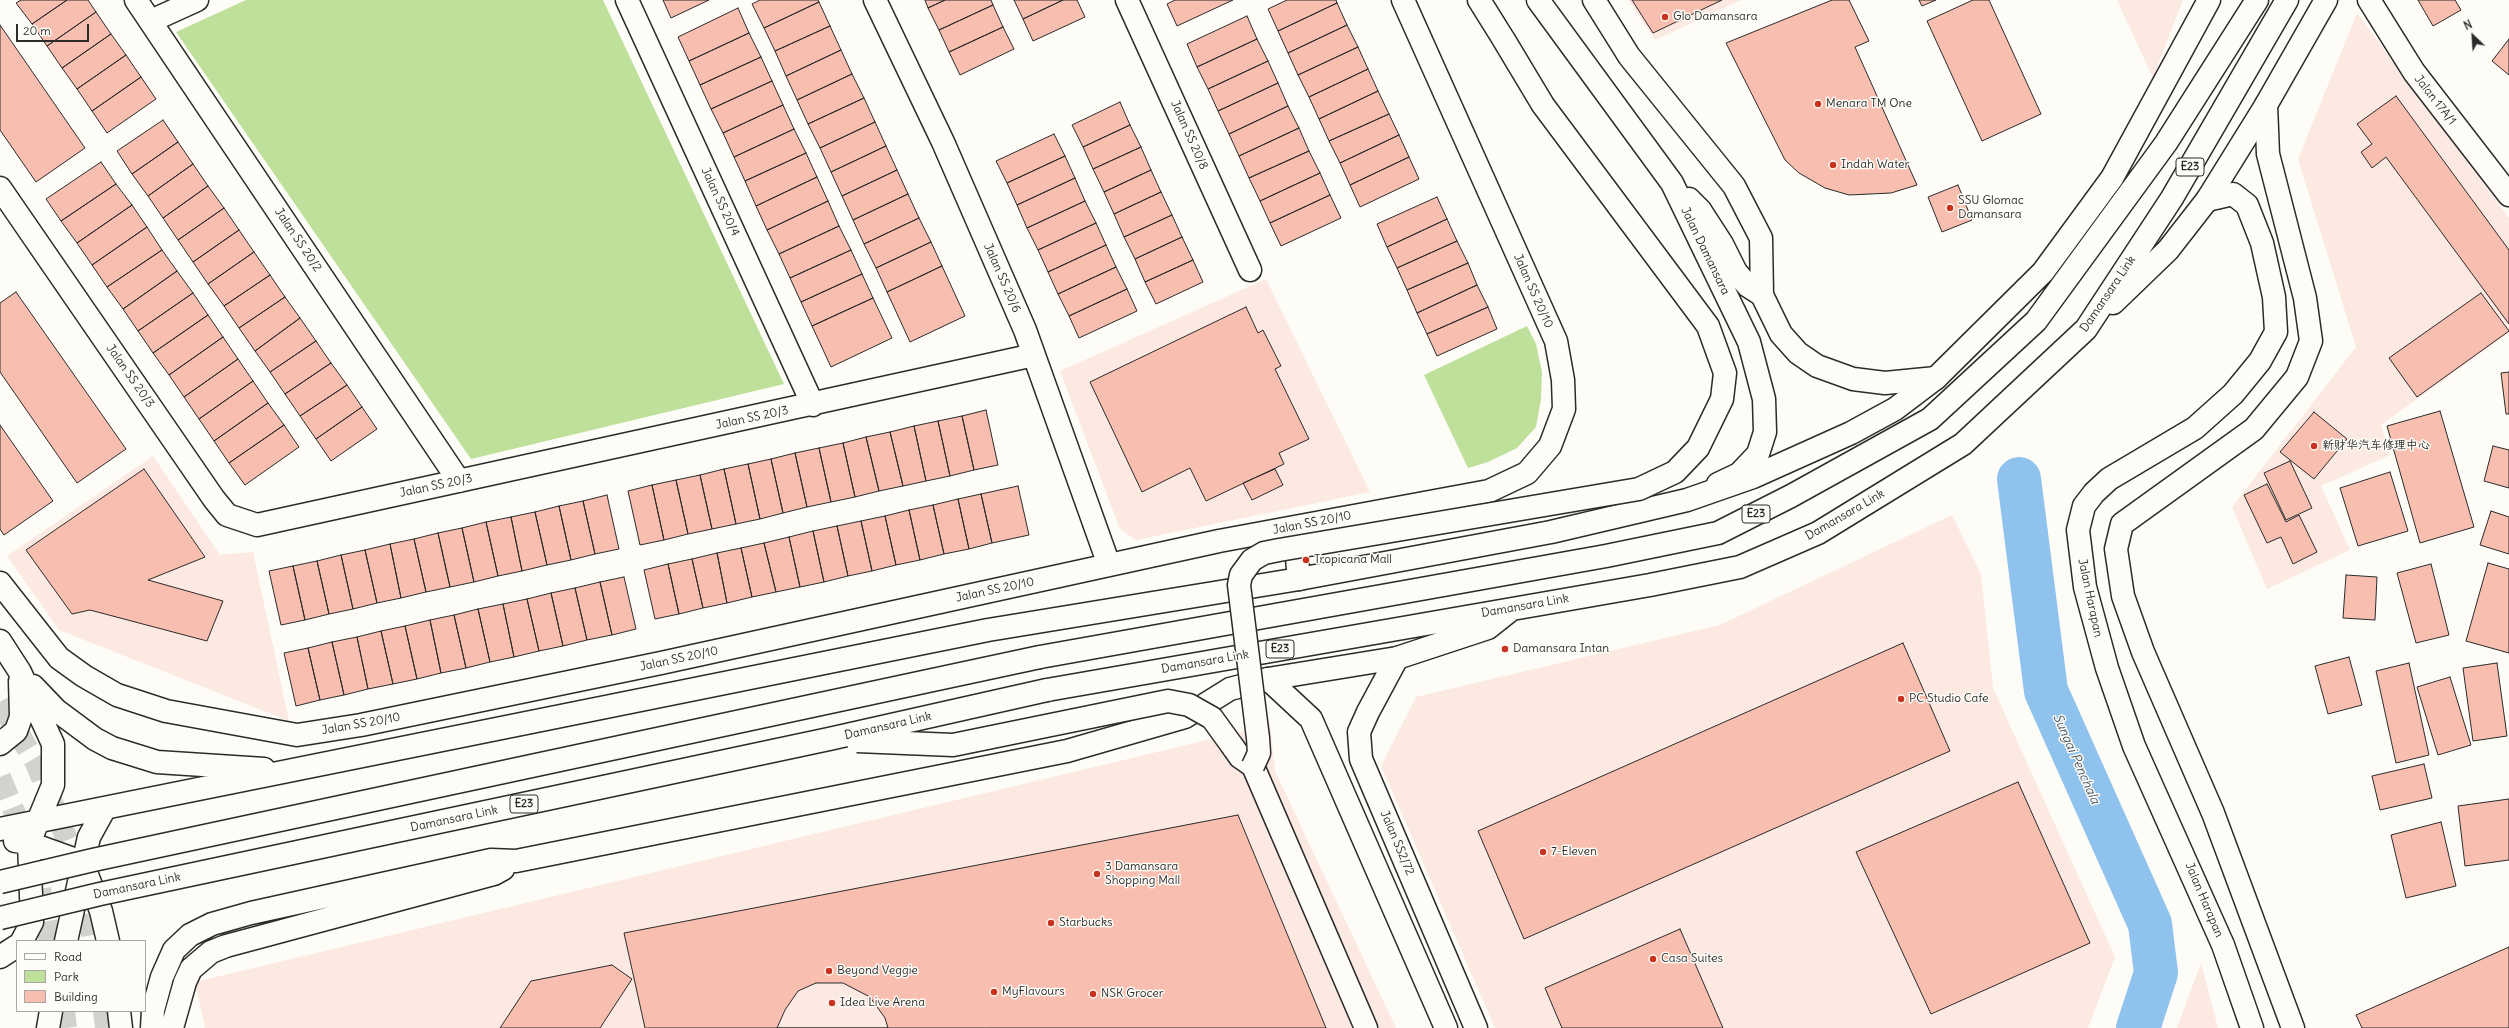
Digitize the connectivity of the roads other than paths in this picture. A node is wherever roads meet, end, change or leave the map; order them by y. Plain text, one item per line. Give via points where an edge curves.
1 (136, 0) edge
2 (197, 0) edge
3 (627, 0) edge
4 (875, 0) edge
5 (1127, 0) edge
6 (1403, 0) edge
7 (1480, 0) edge
8 (1538, 0) edge
9 (1594, 0) edge
10 (2209, 0) edge
11 (2257, 0) edge
12 (2287, 0) edge
13 (2326, 0) edge
14 (2369, 0) edge
15 (151, 21) junction
16 (2266, 105) junction
17 (1672, 183) junction
18 (0, 188) edge
19 (2509, 195) edge
20 (2207, 200) junction
21 (1250, 270) dead end
22 (1762, 295) junction
23 (2086, 329) junction
24 (1034, 355) junction
25 (1936, 378) junction
26 (813, 405) junction
27 (459, 481) junction
28 (1687, 500) junction
29 (1294, 527) junction
30 (1109, 565) junction
31 (1299, 579) junction
32 (0, 583) edge
33 (1513, 608) junction
34 (0, 641) edge
35 (1397, 658) junction
36 (20, 672) junction
37 (1268, 679) junction
38 (829, 739) junction
39 (0, 744) edge
40 (1254, 766) junction
41 (298, 770) junction
42 (105, 808) junction
43 (36, 821) junction
44 (0, 829) edge
45 (0, 840) edge
46 (29, 843) junction
47 (516, 861) junction
48 (82, 862) junction
49 (0, 882) edge
50 (0, 918) edge
51 (23, 940) edge
52 (66, 940) edge
53 (108, 940) edge
54 (16, 947) edge
55 (0, 957) edge
56 (52, 1012) edge
57 (120, 1012) edge
58 (48, 1028) edge
59 (121, 1028) edge
60 (152, 1028) edge
61 (172, 1028) edge
62 (1366, 1028) edge
63 (1446, 1028) edge
64 (1476, 1028) edge
65 (2252, 1028) edge
66 (2293, 1028) edge

1 - 15 main road, Jalan SS 20/2
2 - 15 main road
3 - 26 main road, Jalan SS 20/4
4 - 24 main road, Jalan SS 20/6 via 942,142
5 - 21 main road, Jalan SS 20/8
6 - 29 main road, Jalan SS 20/10 via 1556,341 1563,380 1564,409 1550,446 1527,473 1489,491
7 - 40 main road, bridge via 1543,105 1708,326 1725,373 1722,399 1698,448 1675,472 1639,489 1279,550 1264,553 1252,560 1241,576 1239,590 1258,738 1259,753
8 - 17 main road, Jalan Damansara
9 - 22 main road via 1629,56 1734,186 1761,238
10 - 25 main road via 2112,178 2042,272
11 - 49 main road, E23, bridge via 2166,144 2036,321 1930,419 1718,533 1606,556 1040,656
12 - 23 main road, Damansara Link / E23 via 2172,198
13 - 16 main road
14 - 19 main road, Jalan 17A/1 via 2414,72
15 - 27 main road, Jalan SS 20/2
16 - 20 main road
16 - 66 main road via 2268,154 2305,298 2311,341 2297,377 2254,429 2122,524 2116,549 2123,596 2143,652 2213,812
17 - 22 main road via 1700,210 1736,272 1748,286
17 - 28 main road, Jalan Damansara via 1748,342 1764,400 1765,432 1758,454 1739,474
18 - 27 main road, Jalan SS 20/3 via 227,515 256,525
20 - 23 main road via 2168,250
20 - 65 main road, Jalan Harapan via 2232,194 2247,205 2262,243 2274,297 2276,332 2260,361 2233,394 2195,428 2109,479 2094,493 2084,506 2078,530 2085,587 2107,668 2134,746 2223,945
22 - 25 main road via 1781,334 1798,353 1817,366 1853,379 1878,382
23 - 33 main road, Damansara Link / E23 via 1963,444 1818,533 1740,567
24 - 26 main road, Jalan SS 20/3
24 - 30 main road, Jalan SS 20/6
25 - 28 main road via 1895,408 1851,433 1753,477
26 - 27 main road, Jalan SS 20/3
28 - 31 main road via 1552,532
29 - 30 main road, Jalan SS 20/10
29 - 31 main road
30 - 32 main road, Jalan SS 20/10 via 661,663 361,725 296,735 166,711 117,695 59,658
31 - 41 main road via 988,630
33 - 35 main road via 1488,628
33 - 38 main road, Damansara Link / E23, bridge via 1047,690
34 - 36 main road
35 - 37 main road
35 - 64 main road, Jalan SS2/72 via 1359,732 1361,759
36 - 39 main road via 21,717 16,731
36 - 41 main road via 56,710 95,739 112,748 157,762
36 - 43 main road via 53,744 53,785
37 - 47 main road via 1230,689 1185,717 1067,751
37 - 63 main road via 1311,719
38 - 40 main road, bridge via 953,745 1168,701 1189,704 1212,718 1240,757
38 - 50 main road, Damansara Link / E23, bridge via 108,892
40 - 62 main road
41 - 42 main road
42 - 43 main road
42 - 48 main road via 89,837
43 - 44 main road
43 - 46 main road
45 - 46 main road
46 - 48 main road
46 - 51 main road via 32,922
47 - 60 main road via 491,860 251,913 212,924 190,935 174,950 162,977 153,1010
47 - 61 main road via 494,874 211,952 191,970
48 - 52 main road
48 - 53 main road via 101,911
54 - 55 main road
56 - 58 main road
57 - 59 main road

